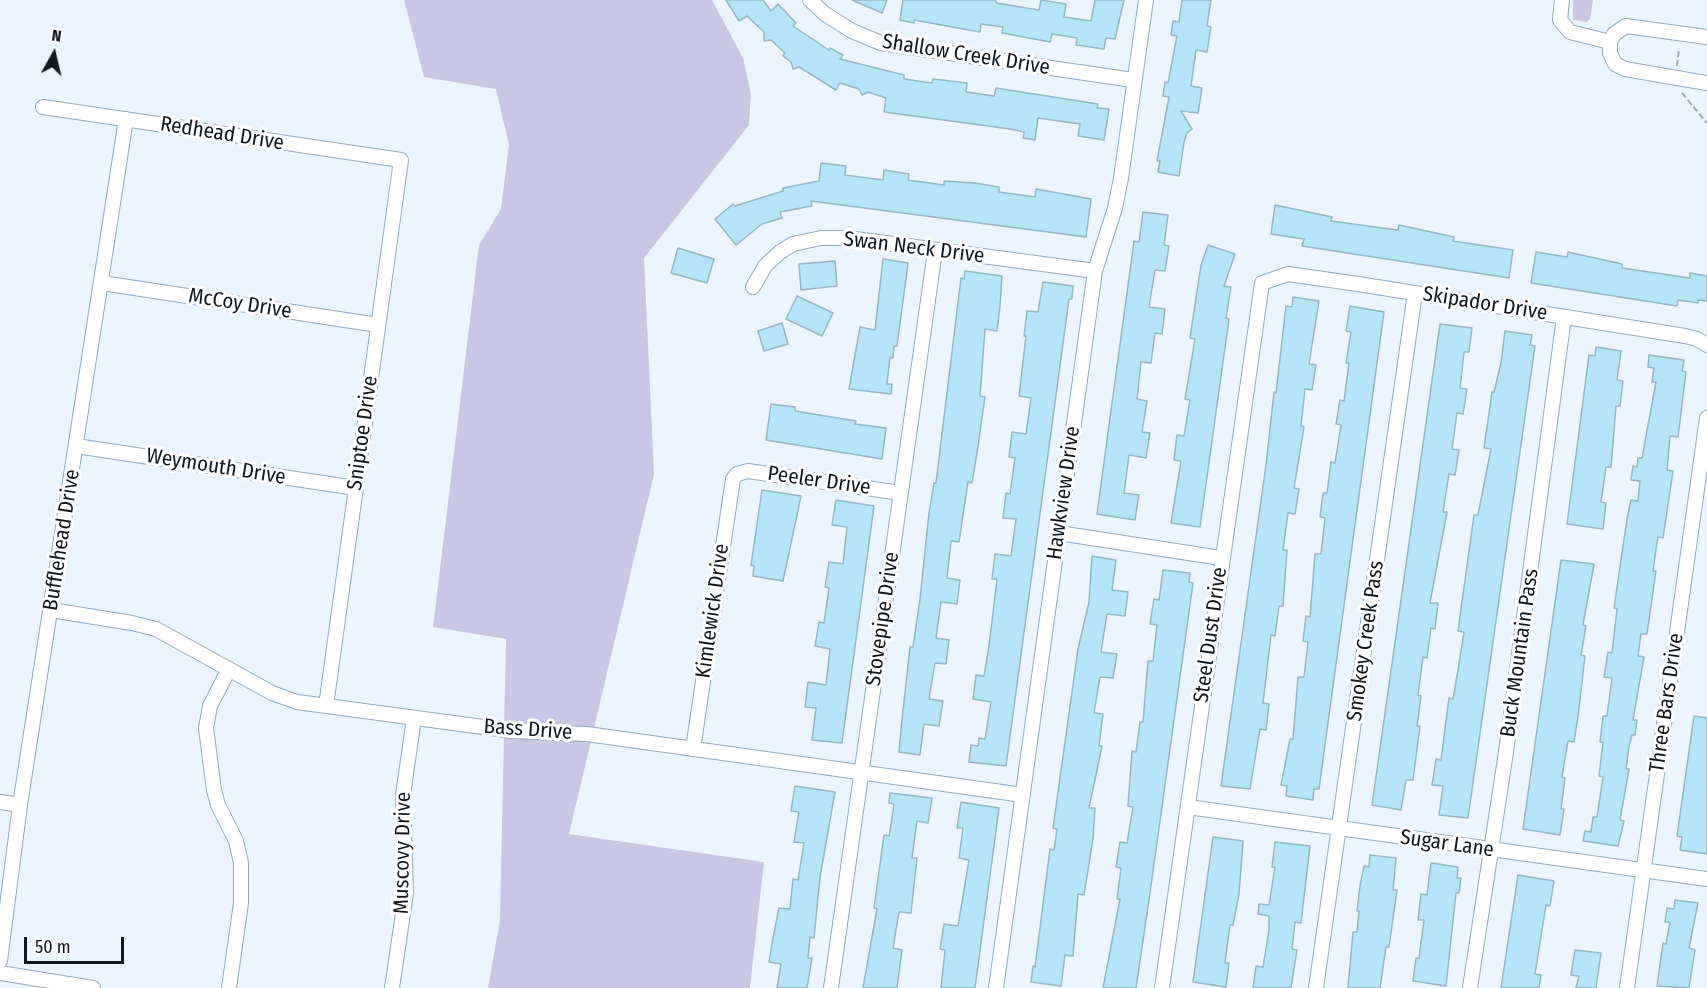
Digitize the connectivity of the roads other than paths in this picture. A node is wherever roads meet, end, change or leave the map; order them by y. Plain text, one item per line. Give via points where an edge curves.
1 (810, 0) edge
2 (1146, 0) edge
3 (1562, 0) edge
4 (1707, 37) edge
5 (1610, 42) junction
6 (1133, 80) junction
7 (1707, 83) edge
8 (42, 107) dead end
9 (126, 119) junction
10 (401, 160) joint
11 (935, 251) junction
12 (1095, 271) junction
13 (102, 283) junction
14 (1262, 283) joint
15 (753, 287) dead end
16 (1415, 293) junction
17 (1564, 317) junction
18 (378, 325) junction
19 (1707, 345) edge
20 (1707, 418) edge
21 (76, 446) junction
22 (737, 474) joint
23 (356, 488) junction
24 (901, 493) junction
25 (1059, 533) junction
26 (1221, 558) junction
27 (51, 610) junction
28 (229, 669) junction
29 (326, 706) junction
30 (414, 718) junction
31 (693, 749) junction
32 (862, 772) junction
33 (1023, 795) junction
34 (0, 802) edge
35 (20, 805) junction
36 (1188, 807) junction
37 (1339, 829) junction
38 (1490, 849) junction
39 (1644, 870) junction
40 (1707, 879) edge
41 (0, 961) edge
42 (0, 973) edge
43 (93, 988) edge
44 (229, 988) edge
45 (392, 988) edge
46 (831, 988) edge
47 (996, 988) edge
48 (1162, 988) edge
49 (1316, 988) edge
50 (1470, 988) edge
51 (1627, 988) edge

1 - 6 street, Shallow Creek Drive via 852,31 881,43
2 - 6 street, Hawkview Drive
3 - 5 street via 1563,26 1580,36
4 - 5 street via 1626,26
5 - 7 street via 1615,63 1625,69
6 - 12 street, Hawkview Drive via 1121,178
8 - 9 street, Redhead Drive
9 - 10 street, Redhead Drive
9 - 13 street, Bufflehead Drive
10 - 18 street, Sniptoe Drive
11 - 12 street, Swan Neck Drive
11 - 15 street, Swan Neck Drive via 848,238 806,240 780,252 765,266
11 - 24 street, Stovepipe Drive
12 - 25 street, Hawkview Drive
13 - 18 street, McCoy Drive
13 - 21 street, Bufflehead Drive
14 - 16 street, Skipador Drive via 1288,274
14 - 26 street, Steel Dust Drive
16 - 17 street, Skipador Drive
16 - 37 street, Smokey Creek Pass
17 - 19 street, Skipador Drive via 1685,336
17 - 38 street, Buck Mountain Pass
18 - 23 street, Sniptoe Drive
20 - 39 street, Three Bars Drive
21 - 23 street, Weymouth Drive
21 - 27 street, Bufflehead Drive
22 - 24 street, Peeler Drive via 748,471
22 - 31 street, Kimlewick Drive via 731,485
23 - 29 street, Sniptoe Drive
24 - 32 street, Stovepipe Drive
25 - 26 street
25 - 33 street, Hawkview Drive
26 - 36 street, Steel Dust Drive
27 - 28 street, Bass Drive via 144,625
27 - 35 street, Bufflehead Drive
28 - 29 street, Bass Drive via 286,699
28 - 44 street via 210,705 206,728 214,790 241,863 241,903
29 - 30 street, Bass Drive
30 - 31 street, Bass Drive via 513,731 587,734
30 - 45 street, Muscovy Drive via 403,795 406,892
31 - 32 street, Bass Drive
32 - 33 street, Bass Drive
32 - 46 street, Stovepipe Drive
33 - 47 street, Hawkview Drive
34 - 35 street
35 - 41 street, Bufflehead Drive
36 - 37 street, Sugar Lane
36 - 48 street, Steel Dust Drive
37 - 38 street, Sugar Lane
37 - 49 street, Smokey Creek Pass
38 - 39 street, Sugar Lane
38 - 50 street, Buck Mountain Pass
39 - 40 street, Sugar Lane
39 - 51 street, Three Bars Drive
42 - 43 street

